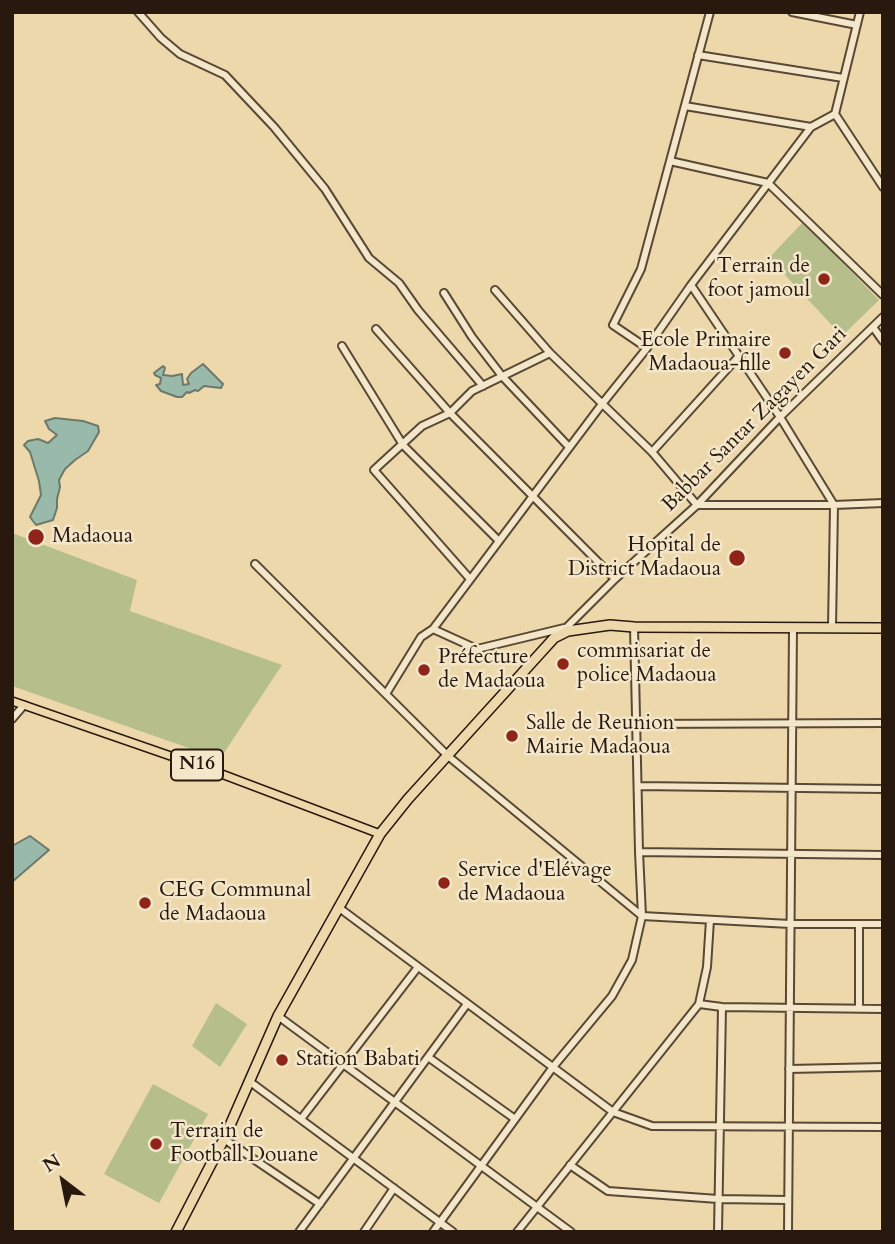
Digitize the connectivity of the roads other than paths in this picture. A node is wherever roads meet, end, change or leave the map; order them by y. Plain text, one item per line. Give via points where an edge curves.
1 (138, 12) edge
2 (710, 12) edge
3 (792, 12) edge
4 (860, 12) edge
5 (857, 25) junction
6 (698, 55) junction
7 (844, 78) junction
8 (684, 106) junction
9 (835, 114) junction
10 (811, 127) junction
11 (670, 162) junction
12 (768, 183) junction
13 (883, 187) edge
14 (691, 285) junction
15 (495, 290) dead end
16 (444, 292) dead end
17 (883, 295) edge
18 (883, 317) edge
19 (873, 327) junction
20 (376, 329) dead end
21 (883, 341) edge
22 (342, 346) dead end
23 (647, 348) junction
24 (550, 353) junction
25 (739, 356) junction
26 (502, 376) junction
27 (483, 386) junction
28 (602, 404) junction
29 (450, 413) junction
30 (780, 417) junction
31 (403, 445) junction
32 (569, 447) junction
33 (652, 452) junction
34 (532, 497) junction
35 (883, 503) edge
36 (697, 505) junction
37 (834, 505) junction
38 (499, 541) junction
39 (255, 564) dead end
40 (470, 579) junction
41 (615, 579) junction
42 (634, 626) junction
43 (793, 628) junction
44 (832, 628) junction
45 (883, 628) edge
46 (433, 629) junction
47 (563, 631) junction
48 (386, 694) junction
49 (12, 701) edge
50 (24, 705) junction
51 (12, 719) edge
52 (792, 723) junction
53 (883, 723) edge
54 (637, 724) junction
55 (448, 756) junction
56 (638, 786) junction
57 (792, 787) junction
58 (883, 789) edge
59 (380, 834) junction
60 (639, 852) junction
61 (791, 854) junction
62 (883, 855) edge
63 (338, 907) junction
64 (642, 916) junction
65 (710, 920) junction
66 (790, 924) junction
67 (859, 924) junction
68 (883, 924) edge
69 (418, 967) junction
70 (467, 1004) junction
71 (699, 1004) junction
72 (722, 1007) junction
73 (790, 1007) junction
74 (859, 1008) junction
75 (883, 1009) edge
76 (278, 1016) junction
77 (428, 1057) junction
78 (344, 1064) junction
79 (552, 1067) junction
80 (883, 1068) edge
81 (789, 1069) junction
82 (249, 1081) junction
83 (395, 1102) junction
84 (612, 1112) junction
85 (301, 1119) junction
86 (515, 1119) junction
87 (720, 1127) junction
88 (789, 1127) junction
89 (883, 1127) edge
90 (224, 1139) junction
91 (354, 1158) junction
92 (481, 1165) junction
93 (570, 1165) junction
94 (394, 1188) junction
95 (718, 1199) junction
96 (788, 1200) junction
97 (320, 1204) junction
98 (537, 1206) junction
99 (440, 1222) junction
100 (176, 1232) edge
101 (299, 1232) edge
102 (364, 1232) edge
103 (433, 1232) edge
104 (453, 1232) edge
105 (517, 1232) edge
106 (571, 1232) edge
107 (718, 1232) edge
108 (788, 1232) edge

1 - 27 street via 180,54 225,75 274,127 325,189 369,258 399,283
2 - 6 street
3 - 5 street
4 - 5 street
5 - 7 street
6 - 7 street
6 - 8 street
7 - 9 street
8 - 10 street
8 - 11 street
9 - 10 street
9 - 13 street
10 - 12 street
11 - 12 street
11 - 23 street via 641,269 613,325
12 - 14 street
12 - 17 street
14 - 23 street
14 - 25 street
15 - 24 street
16 - 26 street
18 - 19 street, Babbar Santar Zagayen Gari
19 - 21 street
19 - 30 street, Babbar Santar Zagayen Gari
20 - 29 street
22 - 31 street
23 - 28 street
24 - 26 street
24 - 28 street
25 - 30 street
25 - 33 street
26 - 27 street
26 - 32 street
27 - 29 street
28 - 32 street
28 - 33 street
29 - 31 street via 422,426
29 - 34 street
30 - 36 street, Babbar Santar Zagayen Gari
30 - 37 street
31 - 38 street
31 - 40 street via 374,470
32 - 34 street
33 - 36 street
34 - 38 street
34 - 41 street
35 - 37 street
36 - 37 street
36 - 41 street, Babbar Santar Zagayen Gari
37 - 44 street
38 - 40 street
39 - 48 street
40 - 46 street
41 - 47 street, Babbar Santar Zagayen Gari
42 - 43 highway
42 - 47 highway
42 - 54 street
43 - 44 highway
43 - 52 street
44 - 45 highway
46 - 47 street via 477,649
46 - 48 street via 421,636
47 - 55 highway
48 - 55 street
49 - 50 main road, N16
50 - 51 street
50 - 59 main road, N16
52 - 53 street
52 - 54 street
52 - 57 street
54 - 56 street
55 - 59 highway
55 - 64 street
56 - 57 street
56 - 60 street
57 - 58 street
57 - 61 street
59 - 63 highway
60 - 61 street
60 - 64 street
61 - 62 street
61 - 66 street
63 - 69 street
63 - 76 highway
64 - 65 street
64 - 79 street via 632,960 612,996
65 - 66 street
65 - 71 street
66 - 67 street
66 - 73 street
67 - 68 street
67 - 74 street
69 - 70 street
69 - 78 street
70 - 77 street
70 - 79 street
71 - 72 street
71 - 84 street
72 - 73 street
72 - 87 street
73 - 74 street
73 - 81 street
74 - 75 street
76 - 78 street
76 - 82 highway
77 - 83 street
77 - 86 street
78 - 83 street
78 - 85 street
79 - 84 street
79 - 86 street
80 - 81 street
81 - 88 street
82 - 85 street
82 - 90 highway
83 - 91 street
83 - 92 street
84 - 87 street via 652,1126
84 - 93 street
85 - 91 street
86 - 92 street
87 - 88 street
87 - 95 street
88 - 89 street
88 - 96 street
90 - 97 street
90 - 100 highway
91 - 94 street
91 - 97 street
92 - 98 street
92 - 99 street
93 - 95 street via 608,1191
93 - 98 street
94 - 99 street
94 - 102 street
95 - 96 street
95 - 107 street
96 - 108 street
97 - 101 street
98 - 105 street
98 - 106 street
99 - 103 street
99 - 104 street

